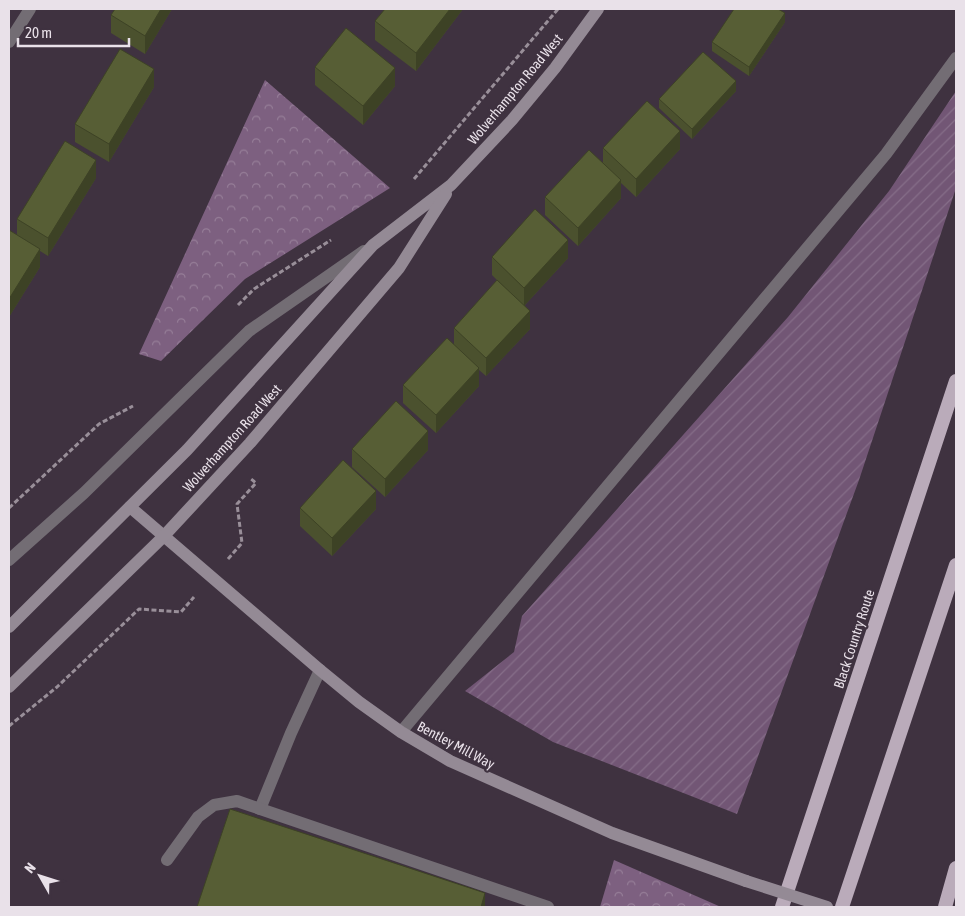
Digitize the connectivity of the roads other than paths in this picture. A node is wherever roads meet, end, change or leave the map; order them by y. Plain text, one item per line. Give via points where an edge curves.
1 (30, 9) edge
2 (598, 9) edge
3 (9, 42) edge
4 (956, 58) edge
5 (452, 185) junction
6 (373, 246) junction
7 (956, 381) edge
8 (130, 507) junction
9 (163, 536) junction
10 (9, 560) edge
11 (956, 565) edge
12 (9, 627) edge
13 (320, 670) junction
14 (9, 687) edge
15 (401, 732) junction
16 (260, 809) junction
17 (167, 860) dead end
18 (956, 868) edge
19 (548, 907) edge
20 (782, 907) edge
21 (827, 907) edge
22 (842, 907) edge
23 (945, 907) edge

1 - 3 street
2 - 5 main road, Wolverhampton Road West via 524,105
4 - 15 street via 886,154
5 - 6 main road, Wolverhampton Road West
5 - 9 main road, Wolverhampton Road West via 399,268 250,443
6 - 8 main road, Wolverhampton Road West via 188,450
6 - 10 street via 249,331 84,493
7 - 20 highway, Black Country Route
8 - 9 main road, Bentley Mill Way
8 - 12 main road, Wolverhampton Road West
9 - 13 main road, Bentley Mill Way
9 - 14 main road, Wolverhampton Road West
11 - 22 highway
13 - 15 main road, Bentley Mill Way
13 - 16 street
15 - 21 main road, Bentley Mill Way, bridge via 450,762 594,826 746,882
16 - 17 street via 238,801 214,805 198,817
16 - 19 street
18 - 23 highway

